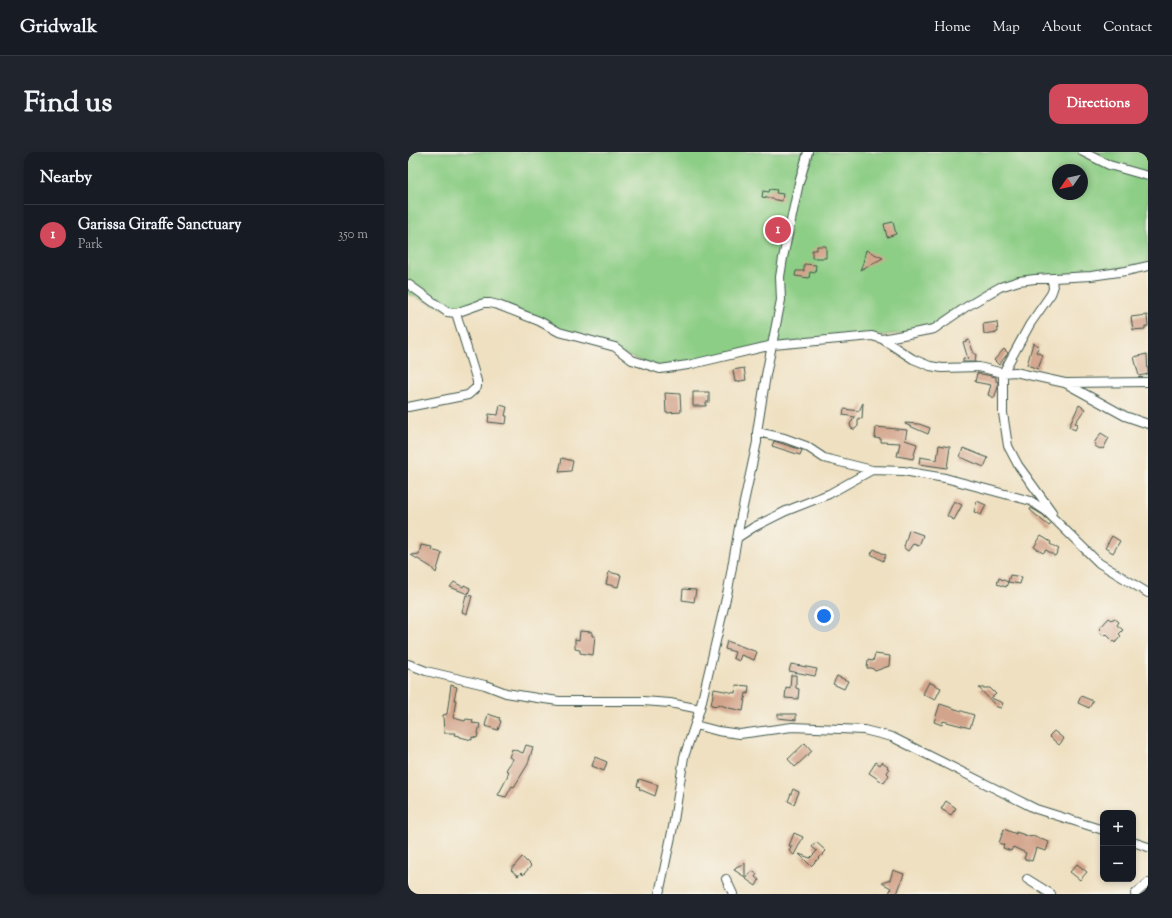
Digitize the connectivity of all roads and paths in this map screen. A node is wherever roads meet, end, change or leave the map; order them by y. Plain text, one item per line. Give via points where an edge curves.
1 (808, 152) edge
2 (1083, 152) edge
3 (1148, 176) edge
4 (1148, 266) edge
5 (1052, 278) junction
6 (408, 284) edge
7 (456, 313) junction
8 (882, 339) junction
9 (772, 345) junction
10 (1003, 373) junction
11 (1148, 382) edge
12 (1065, 383) junction
13 (408, 407) edge
14 (1148, 424) edge
15 (756, 432) junction
16 (872, 470) junction
17 (1059, 523) junction
18 (737, 538) junction
19 (1148, 593) edge
20 (408, 664) edge
21 (700, 709) junction
22 (695, 725) junction
23 (1100, 829) edge
24 (1136, 843) edge
25 (1148, 847) edge
26 (726, 878) dead end
27 (1027, 879) dead end
28 (1148, 883) edge
29 (658, 894) edge
30 (733, 894) edge
31 (1051, 894) edge
32 (1135, 894) edge

1 - 9 street via 783,258 780,277 781,300
2 - 3 street via 1104,163
4 - 5 street via 1091,276
5 - 8 street via 1035,278 1008,284 966,307 934,329
5 - 10 street via 1051,294 1030,324
6 - 7 street via 441,308
7 - 9 street via 484,303 498,305 559,332 615,347 632,360 660,369
7 - 13 street via 477,387 468,395
8 - 9 street via 869,336
8 - 10 street via 913,359 930,366 979,368
9 - 15 street
10 - 12 street via 1015,372
10 - 17 street via 1003,413 1008,446 1018,465
11 - 12 street
12 - 14 street via 1124,416
15 - 16 street via 806,446 824,458
15 - 18 street via 757,442
16 - 17 street via 918,473 1015,496 1039,505
16 - 18 street via 829,494 754,527
17 - 19 street via 1099,563
18 - 21 street via 728,590
20 - 21 street via 506,693 544,699 584,702 643,701
21 - 22 street
22 - 23 street via 740,734 792,727 879,733 892,737 1036,809
22 - 29 street via 684,757 673,827
24 - 25 street
26 - 30 street
27 - 31 street
28 - 32 street

